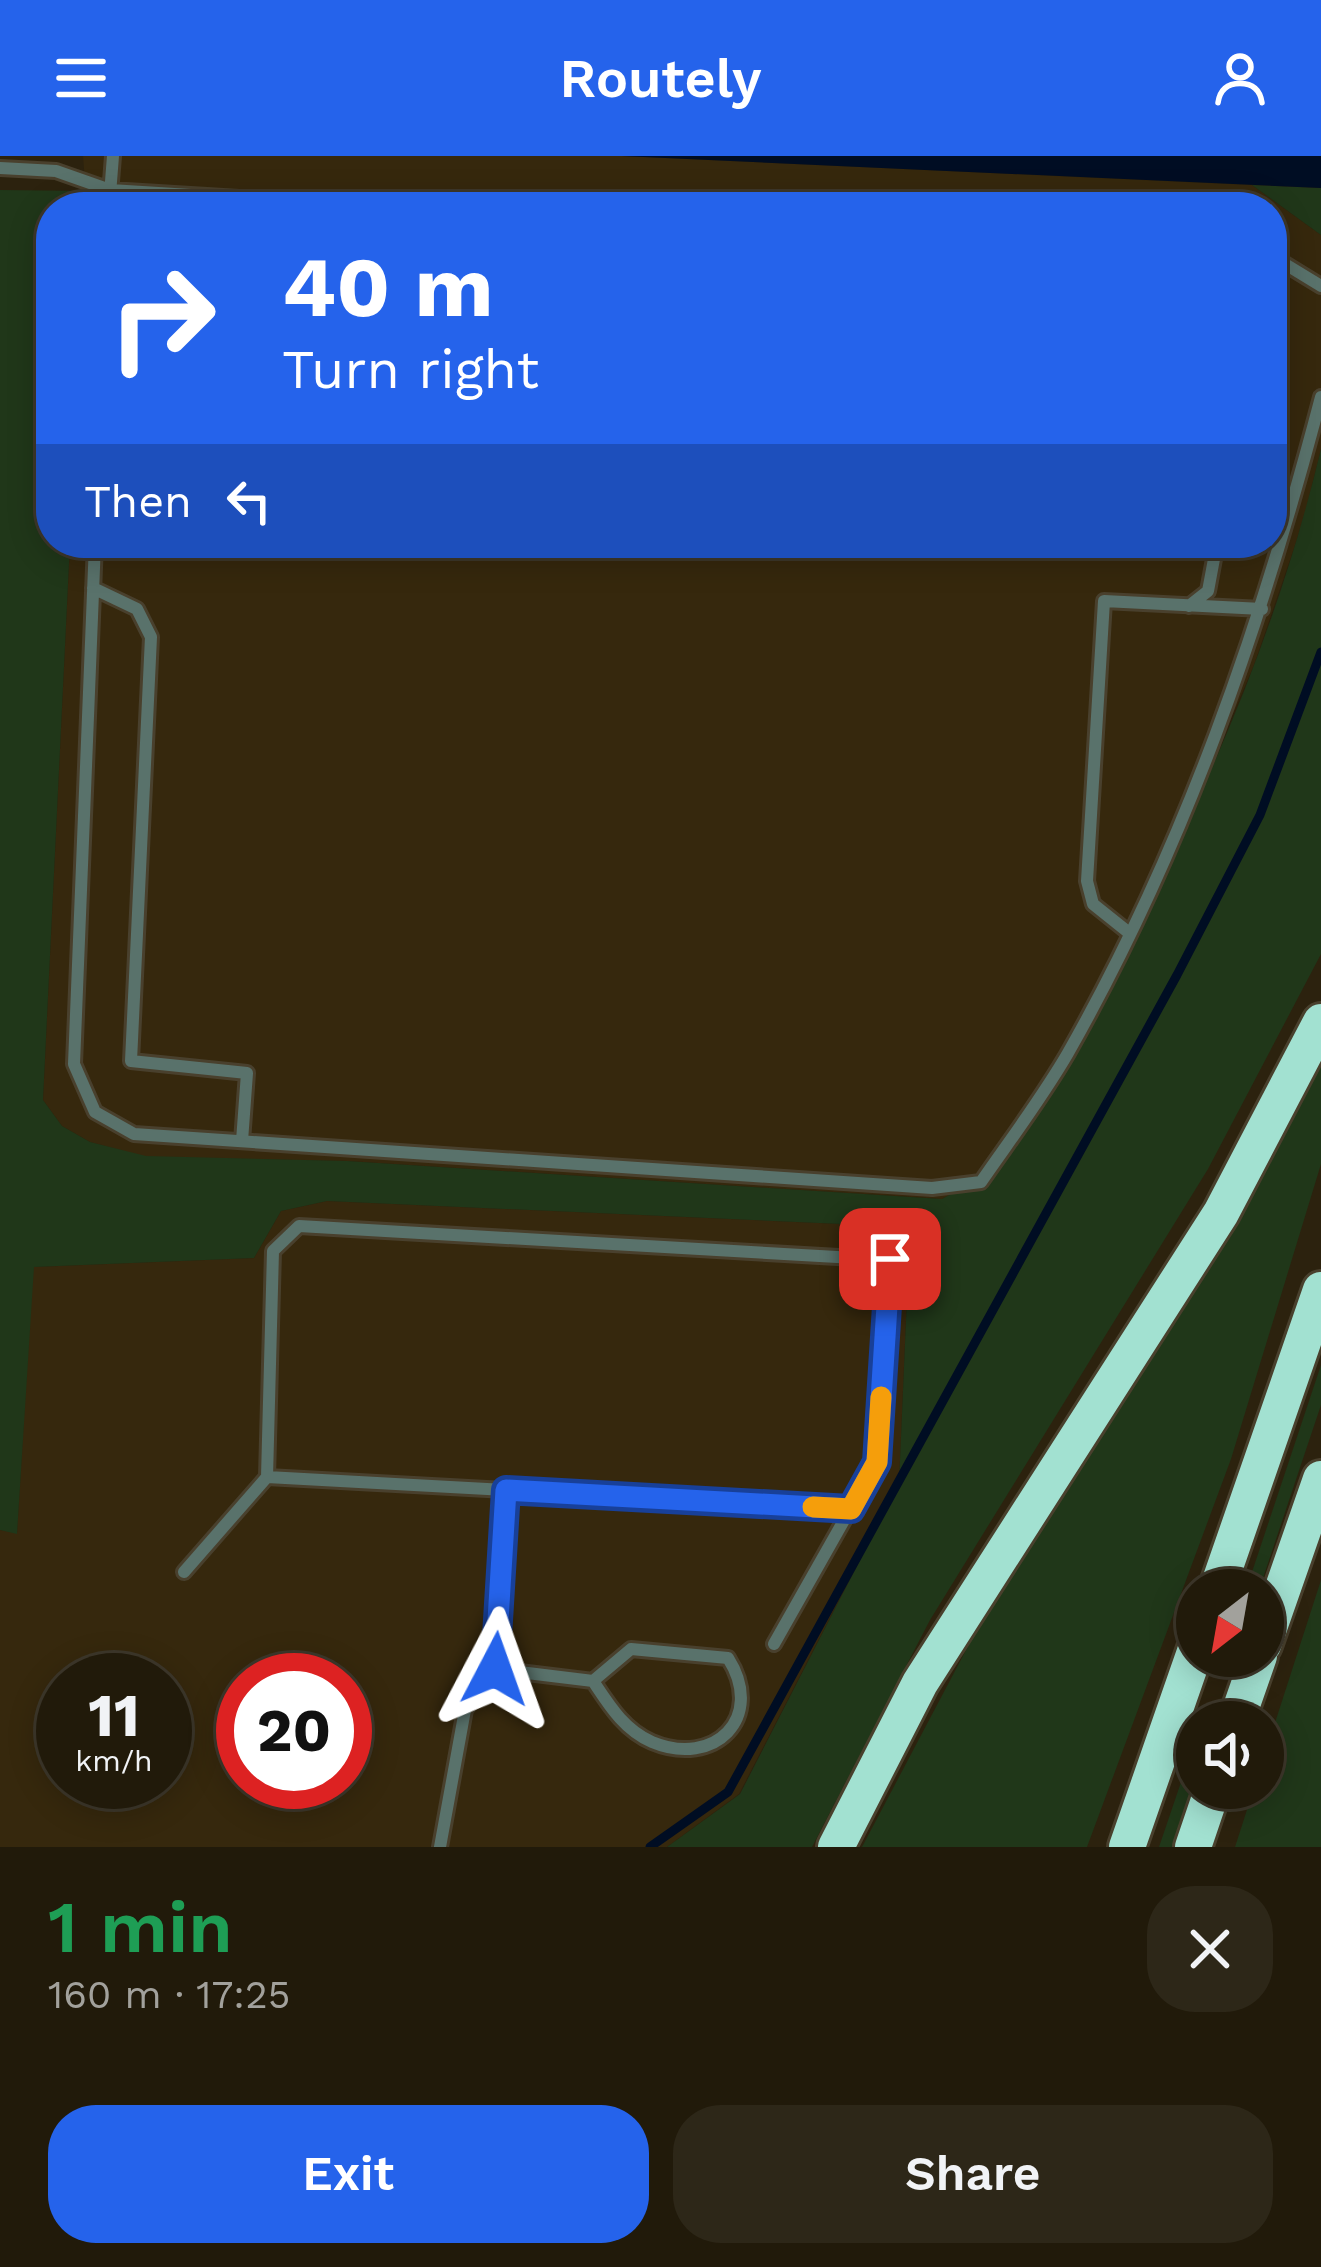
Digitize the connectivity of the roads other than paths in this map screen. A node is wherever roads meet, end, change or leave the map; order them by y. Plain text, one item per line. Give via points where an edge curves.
1 (113, 156) edge
2 (0, 168) edge
3 (110, 190) junction
4 (142, 192) edge
5 (1287, 265) edge
6 (1321, 286) edge
7 (1321, 398) edge
8 (1287, 520) edge
9 (94, 558) edge
10 (1214, 558) edge
11 (1276, 558) edge
12 (93, 588) junction
13 (1189, 606) junction
14 (1262, 609) junction
15 (1128, 932) junction
16 (1321, 1022) edge
17 (242, 1141) junction
18 (1321, 1290) edge
19 (267, 1477) junction
20 (1321, 1479) edge
21 (506, 1490) junction
22 (851, 1509) junction
23 (1223, 1569) edge
24 (184, 1571) dead end
25 (1284, 1586) edge
26 (774, 1644) dead end
27 (495, 1669) junction
28 (1186, 1677) edge
29 (593, 1681) junction
30 (1206, 1809) edge
31 (835, 1846) edge
32 (440, 1847) edge
33 (1127, 1847) edge
34 (1192, 1847) edge

1 - 3 lane
2 - 3 lane via 56,171
3 - 4 lane
5 - 6 lane
7 - 8 lane
9 - 12 lane
10 - 13 lane via 1208,591
11 - 14 lane
12 - 17 lane via 74,1064 95,1112 134,1134
12 - 17 lane via 137,609 151,637 131,1061 247,1073
13 - 14 lane
13 - 15 lane via 1104,601 1087,881 1093,904
14 - 15 lane via 1181,825
15 - 17 lane via 1067,1055 981,1182 932,1188
16 - 31 highway via 1221,1213 920,1683
18 - 23 highway
19 - 21 lane
19 - 22 lane via 273,1251 299,1226 373,1228 890,1259 877,1462
19 - 24 lane
20 - 25 highway
21 - 22 lane
21 - 27 lane
22 - 26 lane
27 - 29 lane
27 - 32 lane via 465,1710
28 - 33 highway
29 - 29 lane via 621,1721 654,1743 702,1748 725,1737 741,1710 743,1682 728,1658 631,1649
30 - 34 highway

